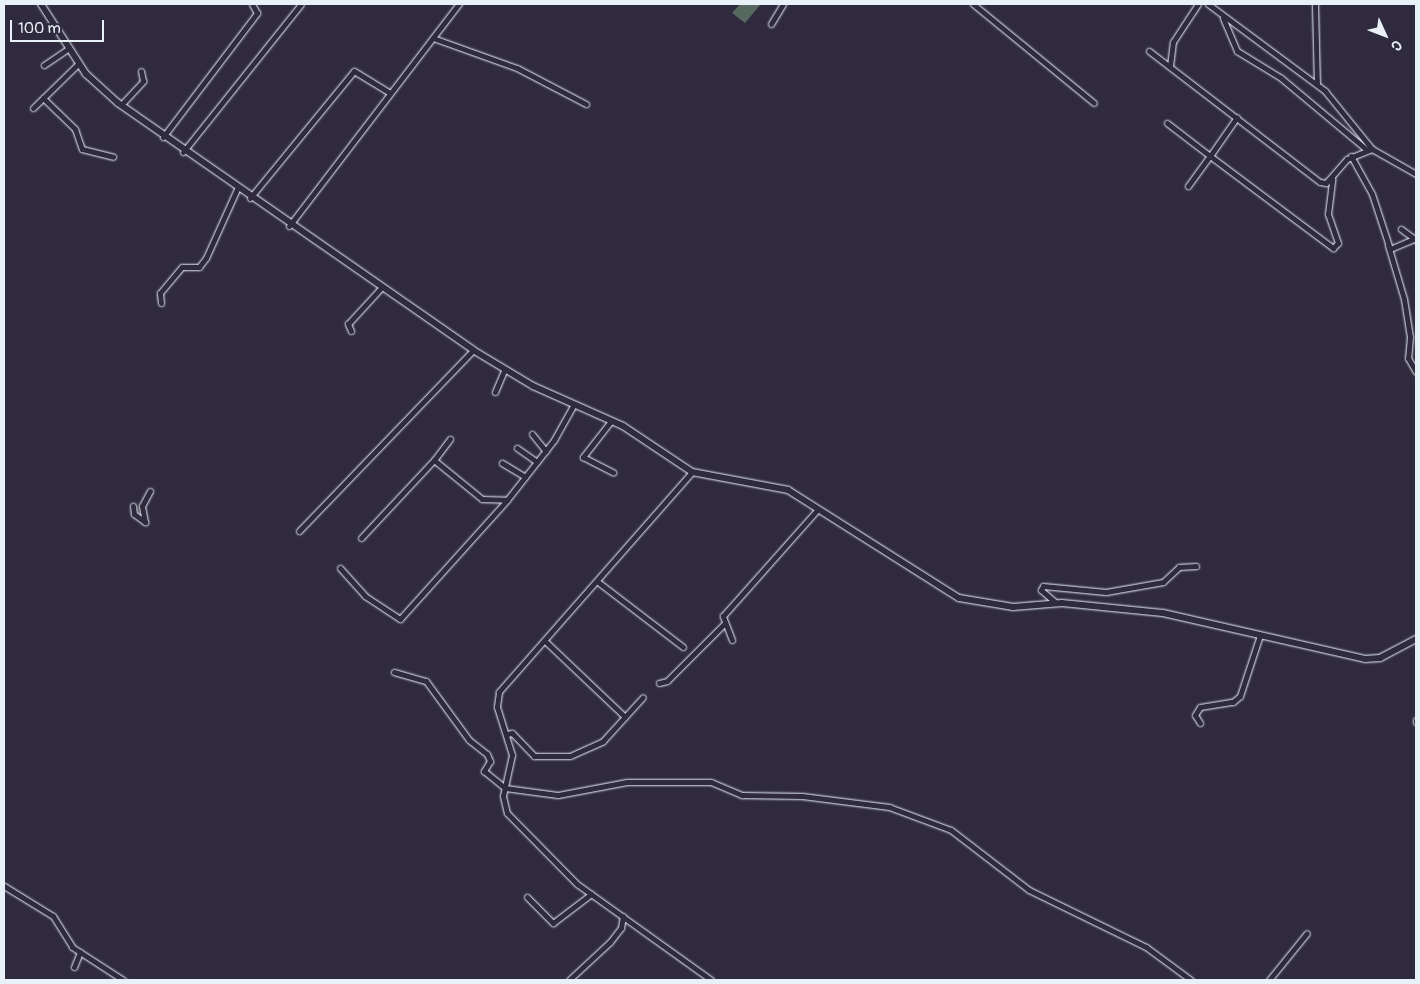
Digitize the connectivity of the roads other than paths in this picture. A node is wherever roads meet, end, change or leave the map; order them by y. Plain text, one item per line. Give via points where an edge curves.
1 (41, 4) edge
2 (252, 4) edge
3 (302, 4) edge
4 (459, 4) edge
5 (783, 4) edge
6 (973, 4) edge
7 (1198, 4) edge
8 (1208, 4) edge
9 (1315, 4) edge
10 (1222, 18) junction
11 (771, 24) dead end
12 (433, 38) junction
13 (68, 49) junction
14 (1149, 51) dead end
15 (78, 64) junction
16 (44, 66) dead end
17 (1170, 67) junction
18 (141, 70) dead end
19 (1316, 84) junction
20 (390, 93) junction
21 (43, 98) junction
22 (586, 104) dead end
23 (1094, 104) dead end
24 (121, 106) junction
25 (33, 108) dead end
26 (1237, 118) junction
27 (1167, 123) dead end
28 (163, 137) junction
29 (1369, 150) junction
30 (183, 152) junction
31 (1210, 156) junction
32 (1351, 156) junction
33 (113, 157) dead end
34 (1416, 174) edge
35 (1333, 175) junction
36 (1188, 186) dead end
37 (237, 189) junction
38 (250, 198) junction
39 (289, 226) junction
40 (1401, 229) dead end
41 (1415, 240) edge
42 (1388, 246) junction
43 (381, 288) junction
44 (161, 303) dead end
45 (351, 331) dead end
46 (473, 350) junction
47 (505, 369) junction
48 (1416, 372) edge
49 (495, 392) dead end
50 (574, 404) junction
51 (611, 421) junction
52 (532, 434) dead end
53 (450, 439) dead end
54 (517, 448) dead end
55 (546, 451) junction
56 (434, 460) junction
57 (502, 462) dead end
58 (537, 462) junction
59 (613, 472) dead end
60 (692, 472) junction
61 (525, 477) junction
62 (150, 491) dead end
63 (507, 500) junction
64 (133, 506) dead end
65 (818, 509) junction
66 (299, 531) dead end
67 (361, 538) dead end
68 (1196, 566) dead end
69 (340, 568) dead end
70 (598, 582) junction
71 (1056, 603) junction
72 (724, 624) junction
73 (1260, 635) junction
74 (1416, 639) edge
75 (732, 640) dead end
76 (545, 641) junction
77 (683, 646) dead end
78 (394, 672) dead end
79 (658, 683) dead end
80 (643, 697) dead end
81 (625, 717) junction
82 (1200, 723) dead end
83 (507, 734) junction
84 (505, 788) junction
85 (4, 886) edge
86 (591, 894) junction
87 (527, 897) dead end
88 (623, 916) junction
89 (1307, 933) dead end
90 (80, 952) junction
91 (74, 967) dead end
92 (123, 980) edge
93 (569, 980) edge
94 (711, 980) edge
95 (1191, 980) edge
96 (1269, 980) edge

1 - 13 street
2 - 28 street via 257,13
3 - 30 street
4 - 12 street
5 - 11 street
6 - 23 street
7 - 17 street via 1173,42 1167,60
8 - 10 street
9 - 19 street
10 - 19 street
10 - 29 street via 1237,51 1281,78
12 - 20 street
12 - 22 street via 517,68
13 - 15 street
13 - 16 street
14 - 17 street
15 - 21 street
15 - 24 street
17 - 26 street
18 - 24 street via 143,81
19 - 29 street
20 - 38 street via 354,71
20 - 39 street
21 - 25 street
21 - 33 street via 75,129 82,149
24 - 28 street
26 - 31 street
26 - 35 street via 1320,182 1326,183
27 - 31 street
28 - 30 street
29 - 32 street
29 - 34 street
30 - 37 street
31 - 35 street via 1333,248 1338,243 1328,214
31 - 36 street
32 - 35 street
32 - 42 street via 1372,194
37 - 38 street
37 - 44 street via 206,258 199,267 182,268 160,293
38 - 39 street
39 - 43 street
40 - 41 street
41 - 42 street via 1396,249
42 - 48 street via 1404,299 1410,337 1408,358
43 - 45 street via 348,324
43 - 46 street
46 - 47 street
46 - 66 street
47 - 49 street
47 - 50 street
50 - 51 street
50 - 55 street
51 - 59 street via 583,457
51 - 60 street
52 - 55 street
53 - 56 street
54 - 58 street
55 - 58 street
56 - 63 street via 482,499
56 - 67 street
57 - 61 street
58 - 61 street
60 - 65 street via 780,487
60 - 70 street
61 - 63 street
62 - 64 street via 142,506 146,522 134,514
63 - 69 street via 400,620 365,596
65 - 71 street via 959,598 1013,607
65 - 72 street via 727,611
68 - 71 street via 1180,567 1163,582 1106,592 1043,586 1041,590
70 - 76 street
70 - 77 street
71 - 73 street via 1164,614
72 - 75 street
72 - 79 street via 667,681
73 - 74 street via 1373,659
73 - 82 street via 1240,696 1233,702 1200,708 1195,715
76 - 81 street
76 - 83 street via 499,692 497,706
78 - 84 street via 426,681 469,740 488,754 490,761 484,771
80 - 81 street
81 - 83 street via 603,741 570,756 534,756 512,733
83 - 84 street via 512,755
84 - 86 street via 507,813
84 - 95 street via 558,795 627,782 711,782 742,795 802,796 889,807 951,830 1029,890 1146,947
85 - 90 street via 58,920 72,947
86 - 87 street via 553,923
86 - 88 street
88 - 93 street via 621,928 610,942
88 - 94 street
89 - 96 street
90 - 91 street
90 - 92 street

